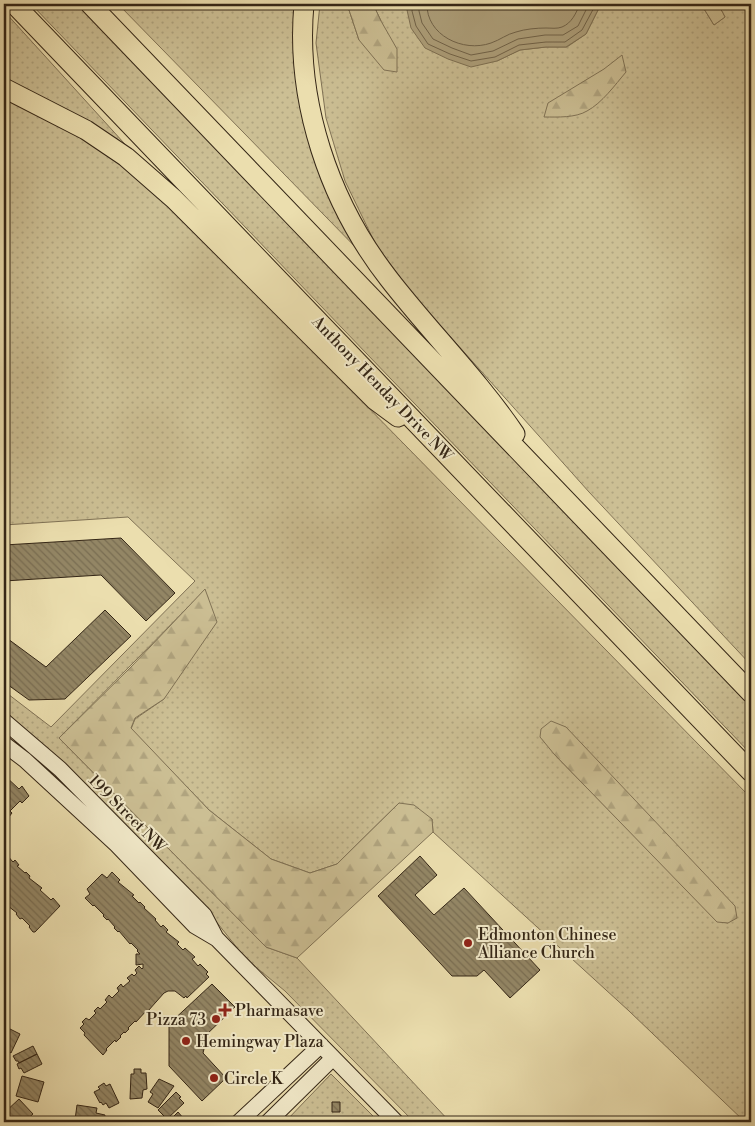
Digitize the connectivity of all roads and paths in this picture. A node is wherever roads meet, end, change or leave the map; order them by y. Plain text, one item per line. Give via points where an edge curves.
1 (14, 4) edge
2 (90, 4) edge
3 (304, 4) edge
4 (4, 88) edge
5 (450, 458) junction
6 (547, 480) junction
7 (751, 693) edge
8 (4, 721) edge
9 (4, 744) edge
10 (751, 772) edge
11 (217, 939) junction
12 (321, 1045) junction
13 (333, 1058) junction
14 (239, 1122) edge
15 (268, 1122) edge
16 (396, 1122) edge

1 - 5 highway, Anthony Henday Drive NW
2 - 6 highway
3 - 6 highway via 302,58 310,103 319,146 344,208 363,243 389,279 494,403
4 - 5 highway via 86,130 126,157 174,199 376,400
5 - 10 highway, Anthony Henday Drive NW
6 - 7 highway
8 - 11 main road, 199 Street NW via 60,769 204,915
9 - 11 main road, 199 Street NW via 118,845 194,926
11 - 12 main road, 199 Street NW
12 - 13 main road, 199 Street NW
12 - 14 main road
13 - 15 main road
13 - 16 main road, 199 Street NW

